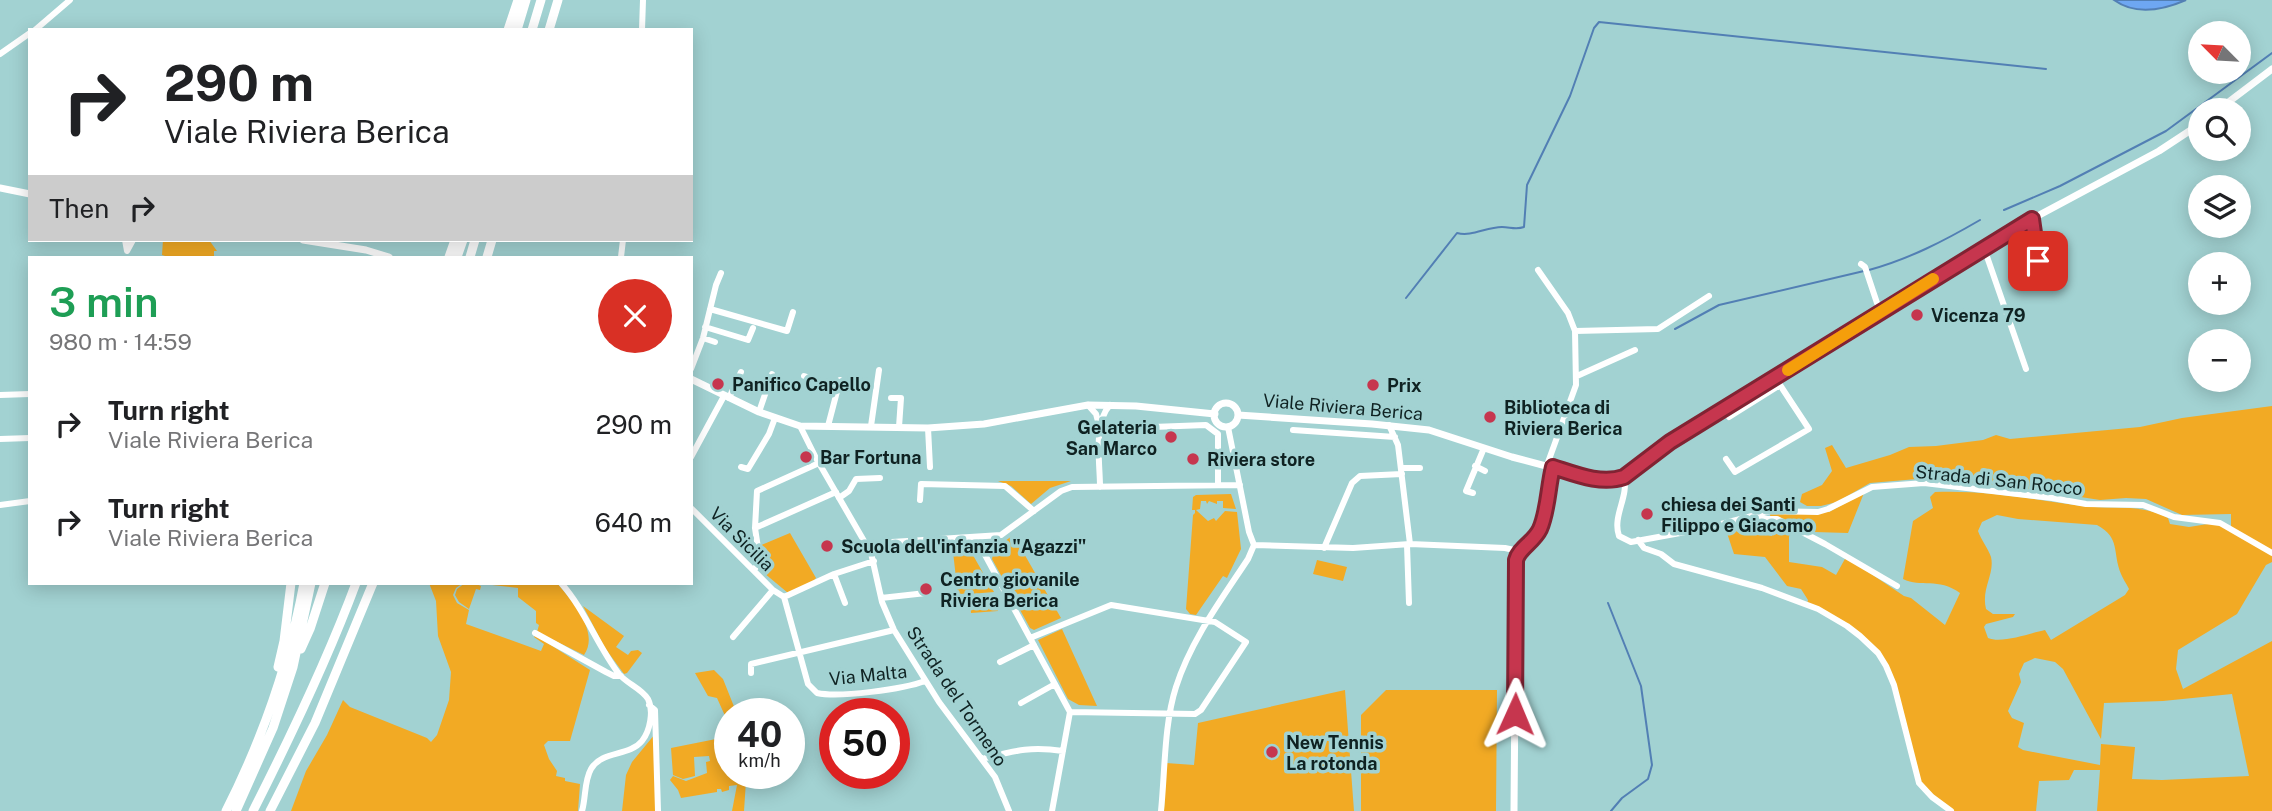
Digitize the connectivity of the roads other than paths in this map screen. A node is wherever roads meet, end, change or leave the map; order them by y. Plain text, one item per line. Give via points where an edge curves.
1 (70, 0) edge
2 (518, 0) edge
3 (526, 0) edge
4 (541, 0) edge
5 (558, 0) edge
6 (643, 0) edge
7 (37, 28) edge
8 (509, 28) edge
9 (518, 28) edge
10 (533, 28) edge
11 (551, 28) edge
12 (642, 28) edge
13 (28, 34) edge
14 (0, 54) edge
15 (2272, 69) edge
16 (2234, 98) edge
17 (2188, 132) edge
18 (0, 188) edge
19 (28, 194) edge
20 (2032, 219) junction
21 (341, 242) edge
22 (1983, 248) junction
23 (360, 249) junction
24 (372, 256) edge
25 (385, 256) edge
26 (1863, 266) dead end
27 (1538, 270) dead end
28 (721, 273) dead end
29 (2041, 282) dead end
30 (1709, 296) dead end
31 (710, 309) junction
32 (1882, 311) junction
33 (793, 312) dead end
34 (705, 327) junction
35 (752, 328) dead end
36 (1575, 331) junction
37 (703, 338) junction
38 (715, 342) dead end
39 (1635, 350) dead end
40 (693, 364) edge
41 (2026, 369) dead end
42 (879, 370) dead end
43 (741, 372) dead end
44 (772, 374) dead end
45 (804, 376) dead end
46 (1577, 376) junction
47 (1776, 377) junction
48 (693, 380) edge
49 (755, 383) dead end
50 (1780, 385) junction
51 (769, 388) junction
52 (28, 394) edge
53 (0, 395) edge
54 (727, 397) junction
55 (891, 398) dead end
56 (1088, 405) junction
57 (1110, 405) junction
58 (759, 412) junction
59 (1215, 414) junction
60 (1238, 415) junction
61 (1729, 417) dead end
62 (775, 418) junction
63 (1389, 425) junction
64 (800, 426) junction
65 (828, 426) junction
66 (871, 426) junction
67 (899, 427) junction
68 (1099, 427) junction
69 (1228, 427) junction
70 (1409, 427) junction
71 (928, 428) junction
72 (1293, 430) dead end
73 (1395, 437) junction
74 (28, 438) edge
75 (0, 439) edge
76 (1398, 445) junction
77 (1483, 448) junction
78 (693, 454) edge
79 (754, 459) junction
80 (1727, 459) dead end
81 (763, 463) dead end
82 (819, 463) junction
83 (1475, 466) junction
84 (1550, 466) junction
85 (741, 467) dead end
86 (930, 467) dead end
87 (1420, 468) dead end
88 (1402, 471) junction
89 (1485, 471) dead end
90 (1624, 477) junction
91 (880, 478) dead end
92 (1218, 485) junction
93 (1240, 485) junction
94 (1100, 487) junction
95 (1473, 493) dead end
96 (837, 495) junction
97 (920, 500) dead end
98 (28, 501) edge
99 (0, 505) edge
100 (693, 510) edge
101 (1034, 511) junction
102 (1739, 519) junction
103 (755, 528) junction
104 (978, 537) junction
105 (1638, 540) junction
106 (1254, 545) junction
107 (1408, 545) junction
108 (868, 546) junction
109 (1324, 548) junction
110 (2272, 553) edge
111 (1517, 555) junction
112 (874, 561) junction
113 (754, 570) junction
114 (834, 574) junction
115 (291, 585) edge
116 (304, 585) edge
117 (311, 585) edge
118 (324, 585) edge
119 (355, 585) edge
120 (372, 585) edge
121 (563, 585) edge
122 (1897, 586) dead end
123 (773, 590) junction
124 (926, 593) dead end
125 (783, 597) junction
126 (881, 598) junction
127 (845, 603) dead end
128 (1409, 603) dead end
129 (1208, 621) junction
130 (894, 630) junction
131 (536, 633) dead end
132 (733, 636) dead end
133 (1030, 638) junction
134 (1034, 645) junction
135 (799, 653) junction
136 (1000, 662) dead end
137 (293, 667) junction
138 (751, 673) dead end
139 (621, 676) junction
140 (925, 681) junction
141 (1055, 684) junction
142 (1021, 703) dead end
143 (649, 705) junction
144 (1070, 712) junction
145 (1171, 714) junction
146 (269, 716) junction
147 (1063, 751) junction
148 (982, 759) junction
149 (226, 811) edge
150 (236, 811) edge
151 (253, 811) edge
152 (270, 811) edge
153 (582, 811) edge
154 (658, 811) edge
155 (1009, 811) edge
156 (1052, 811) edge
157 (1161, 811) edge
158 (1514, 811) edge
159 (1951, 811) edge

1 - 7 street
2 - 8 highway
3 - 9 highway
4 - 10 highway
5 - 11 highway
6 - 12 street
13 - 14 street
15 - 16 main road
17 - 20 main road
18 - 19 main road
20 - 22 main road
20 - 29 street
21 - 23 main road
22 - 32 main road
22 - 41 street
23 - 24 main road
23 - 25 main road
26 - 32 street
27 - 36 street
28 - 31 street
30 - 36 street via 1658,329
31 - 33 street via 787,331
31 - 34 street
32 - 47 main road
34 - 35 street via 748,340
34 - 37 street
36 - 46 street
37 - 38 street
37 - 40 street
39 - 46 street
42 - 66 street
43 - 54 street
44 - 51 street
45 - 65 street via 839,384
46 - 84 street
47 - 50 street
47 - 90 main road via 1670,442
48 - 54 main road, Viale Riviera Berica
49 - 51 street
50 - 61 street
50 - 80 street via 1809,429 1735,472
51 - 58 street
52 - 53 street
54 - 58 main road, Viale Riviera Berica
54 - 78 street
55 - 67 street via 901,398
56 - 57 main road, Viale Riviera Berica
56 - 68 street
56 - 71 main road, Viale Riviera Berica via 984,424
57 - 59 main road, Viale Riviera Berica
57 - 68 street
58 - 62 main road, Viale Riviera Berica
59 - 60 main road, Viale Riviera Berica via 1225,403
59 - 69 main road via 1218,424
60 - 63 main road, Viale Riviera Berica
60 - 69 main road, Viale Riviera Berica
62 - 64 main road, Viale Riviera Berica
62 - 79 street via 768,441
63 - 70 main road, Viale Riviera Berica
63 - 73 street
64 - 65 main road, Viale Riviera Berica
64 - 82 street, Strada del Tormeno
65 - 66 main road, Viale Riviera Berica
66 - 67 main road, Viale Riviera Berica
67 - 71 main road, Viale Riviera Berica
68 - 92 street via 1206,425 1218,434
68 - 94 street
69 - 93 street
70 - 76 street
70 - 77 main road, Viale Riviera Berica
71 - 86 street
72 - 73 street
73 - 76 street
74 - 75 street
76 - 88 street
77 - 83 street
77 - 84 main road, Viale Riviera Berica
79 - 81 street
79 - 85 street via 748,469
82 - 96 street, Strada del Tormeno
82 - 103 street via 759,489
83 - 89 street
83 - 95 street via 1466,491
84 - 90 main road, Viale Riviera Berica via 1591,478
84 - 111 main road via 1541,527
87 - 88 street
88 - 107 street
88 - 109 street via 1356,479
90 - 105 street via 1617,532 1624,540
91 - 96 street via 856,479 849,491
92 - 93 street
92 - 94 street
93 - 106 street
94 - 101 street via 1072,487
96 - 103 street
96 - 108 street, Strada del Tormeno
97 - 101 street via 921,484 998,484 1012,489
98 - 99 street
100 - 113 street, Via Sicilia
101 - 104 street via 1001,535
102 - 105 street, Strada di San Rocco
102 - 110 street, Strada di San Rocco via 1771,511 1818,512 1872,487 1924,482 2086,504 2143,505 2174,517 2220,523
102 - 122 street via 1777,519
103 - 113 street via 760,561
104 - 108 street
104 - 133 street
105 - 159 street via 1674,564 1803,603 1860,636 1878,653 1894,685 1919,783
106 - 109 street
106 - 129 street
107 - 109 street
107 - 111 street via 1506,548
107 - 128 street
108 - 112 street, Strada del Tormeno
111 - 158 main road
112 - 114 street
112 - 126 street, Strada del Tormeno
113 - 123 street, Via Sicilia
114 - 125 street
114 - 127 street
115 - 146 highway
116 - 146 highway
117 - 137 highway
118 - 137 highway
119 - 151 highway via 311,694
120 - 152 highway via 315,723
121 - 139 street
123 - 125 street, Via Sicilia
123 - 132 street, Via Sicilia
124 - 126 street
125 - 135 street, Via Malta
126 - 130 street, Strada del Tormeno
129 - 133 street via 1111,604
129 - 145 street via 1184,664
129 - 145 street via 1246,642 1199,712
130 - 135 street
130 - 140 street, Strada del Tormeno
131 - 139 street
133 - 134 street
134 - 136 street
134 - 141 street
135 - 138 street via 751,664
135 - 140 street, Via Malta via 808,684 821,694
137 - 150 highway via 273,728
139 - 143 street
140 - 148 street, Strada del Tormeno
141 - 142 street
141 - 144 street
143 - 153 street via 651,717 641,741 606,756 590,771
143 - 154 street via 655,710
144 - 145 street
144 - 147 street
145 - 157 street
146 - 149 highway
147 - 148 street via 1038,747
147 - 156 street
148 - 155 street, Strada del Tormeno via 1001,786

